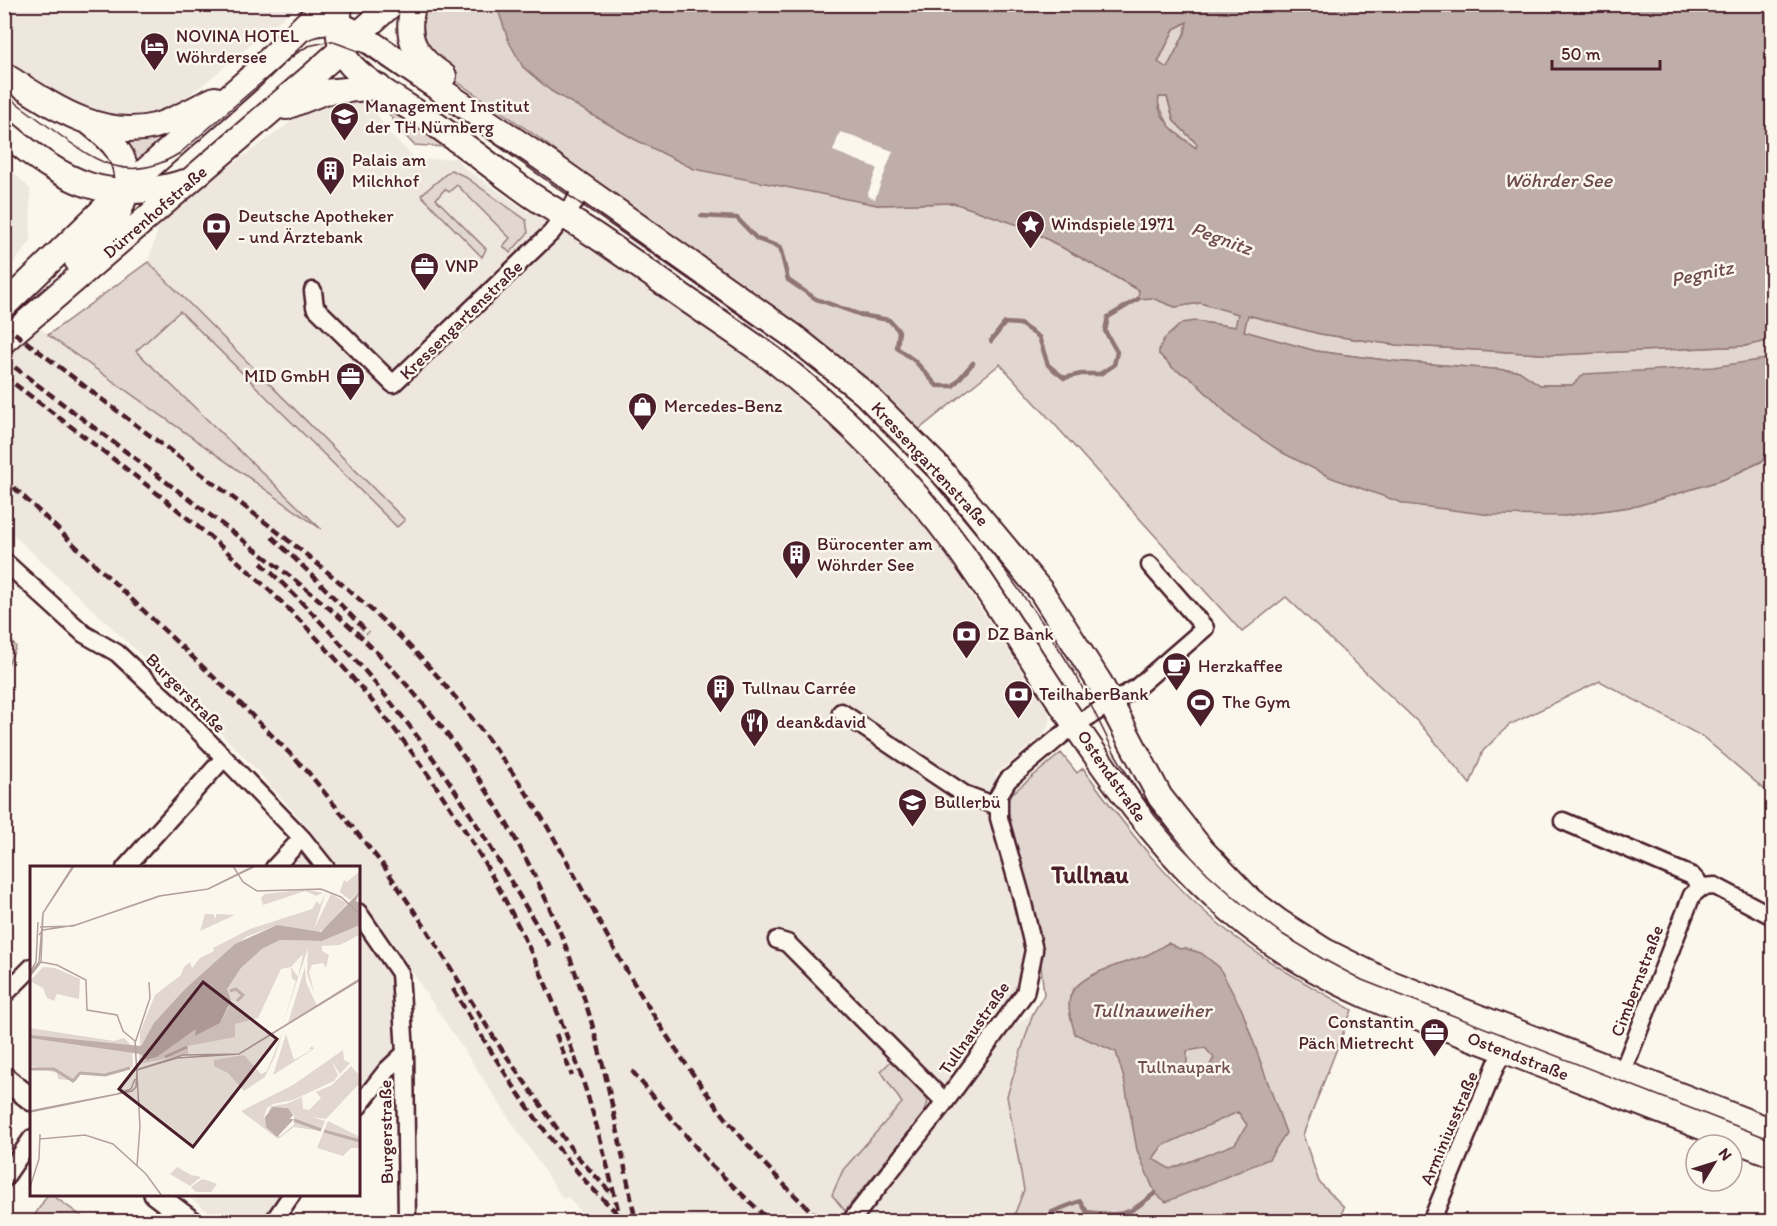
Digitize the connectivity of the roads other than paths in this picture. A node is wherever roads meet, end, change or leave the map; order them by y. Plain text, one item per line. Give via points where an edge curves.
1 (392, 4) edge
2 (414, 4) edge
3 (341, 23) edge
4 (4, 75) edge
5 (379, 87) junction
6 (238, 88) junction
7 (265, 116) junction
8 (90, 123) junction
9 (498, 130) junction
10 (4, 132) edge
11 (190, 180) junction
12 (582, 188) junction
13 (125, 190) junction
14 (565, 216) junction
15 (313, 291) dead end
16 (4, 306) edge
17 (45, 307) junction
18 (4, 341) edge
19 (4, 561) edge
20 (1150, 566) dead end
21 (1112, 703) junction
22 (841, 712) dead end
23 (1075, 725) junction
24 (224, 758) junction
25 (999, 807) junction
26 (1563, 821) dead end
27 (302, 838) junction
28 (125, 866) edge
29 (275, 866) edge
30 (325, 866) edge
31 (1702, 887) junction
32 (360, 915) edge
33 (1773, 916) edge
34 (777, 940) dead end
35 (30, 969) edge
36 (4, 995) edge
37 (1504, 1051) junction
38 (405, 1053) junction
39 (4, 1078) edge
40 (1618, 1083) junction
41 (30, 1098) edge
42 (945, 1102) junction
43 (360, 1104) edge
44 (1773, 1131) edge
45 (30, 1141) edge
46 (1773, 1154) edge
47 (4, 1179) edge
48 (158, 1196) edge
49 (291, 1196) edge
50 (192, 1221) edge
51 (273, 1221) edge
52 (407, 1221) edge
53 (850, 1221) edge
54 (1431, 1221) edge

1 - 3 main road, Dürrenhofstraße
2 - 9 main road, Kressengartenstraße via 409,29 417,52 427,64 471,95
3 - 5 main road, Kressengartenstraße via 346,58
3 - 6 main road, Dürrenhofstraße via 316,23 301,29
3 - 7 main road, Dürrenhofstraße
3 - 9 main road, Kressengartenstraße
4 - 8 main road
5 - 7 main road, Dürrenhofstraße via 324,92
5 - 14 main road, Kressengartenstraße
6 - 8 main road via 153,126 116,129
6 - 13 main road, Dürrenhofstraße
7 - 11 main road, Dürrenhofstraße
8 - 13 main road, Dürrenhofstraße via 121,156 126,169
9 - 12 main road, Kressengartenstraße
10 - 13 main road via 63,174 90,186
11 - 13 main road via 158,189
11 - 17 main road, Dürrenhofstraße
12 - 14 street, Kressengartenstraße
12 - 21 main road, Kressengartenstraße via 802,343 908,435 1034,581
13 - 16 main road, Dürrenhofstraße
13 - 17 main road, Dürrenhofstraße via 114,221 78,258
14 - 15 street, Kressengartenstraße via 393,384 315,307
14 - 23 main road, Kressengartenstraße via 759,349 820,398 873,448 953,542
17 - 18 main road, Dürrenhofstraße
19 - 24 street, Burgerstraße via 84,634 117,653
20 - 21 street via 1205,628 1143,683
21 - 23 street, Ostendstraße
21 - 40 main road, Ostendstraße via 1149,778 1177,819 1250,900 1325,951 1383,980
22 - 25 street via 964,794
23 - 25 street, Tullnaustraße via 1008,780 999,795
23 - 37 main road, Ostendstraße via 1118,788 1171,854 1257,932 1310,967 1362,994
24 - 27 street, Burgerstraße
24 - 28 street
25 - 42 street, Tullnaustraße via 1034,950 1025,993
26 - 31 street via 1692,876
27 - 29 street
27 - 30 street, Burgerstraße
31 - 33 street via 1715,886
31 - 40 street, Cimbernstraße via 1692,895
32 - 38 street, Burgerstraße via 400,973
34 - 42 street, Tullnaustraße via 787,943
35 - 36 street
37 - 40 main road, Ostendstraße
37 - 54 street, Arminiusstraße
38 - 43 street
38 - 52 street, Burgerstraße
39 - 41 street
40 - 44 main road, Ostendstraße
40 - 46 main road, Ostendstraße
42 - 53 street, Tullnaustraße
45 - 47 street
48 - 50 street
49 - 51 street

